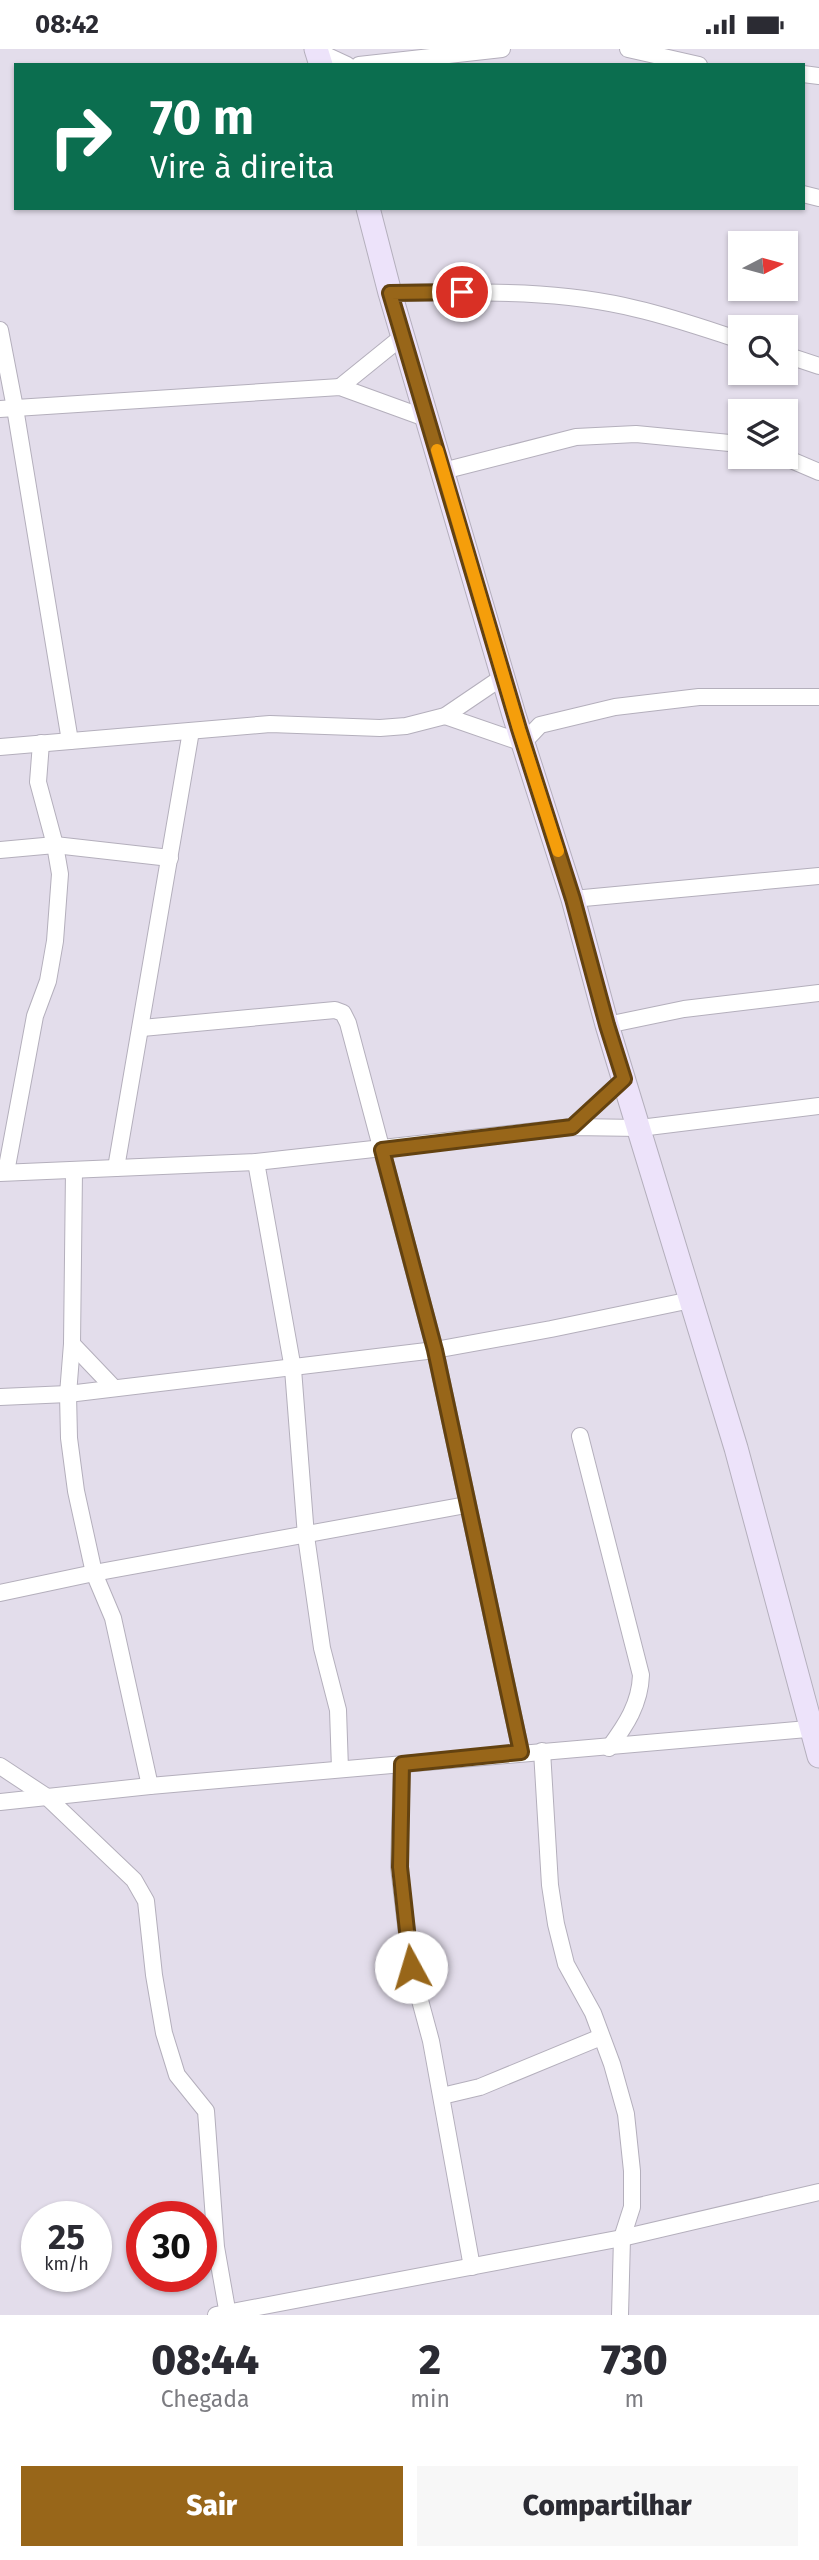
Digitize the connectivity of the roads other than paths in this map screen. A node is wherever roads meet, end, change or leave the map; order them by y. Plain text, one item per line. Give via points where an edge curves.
1 (502, 49) edge
2 (628, 49) edge
3 (318, 55) edge
4 (341, 63) edge
5 (377, 63) edge
6 (690, 63) edge
7 (369, 210) edge
8 (390, 293) junction
9 (0, 330) edge
10 (403, 336) junction
11 (728, 336) edge
12 (798, 359) edge
13 (819, 366) edge
14 (340, 387) junction
15 (8, 409) edge
16 (428, 419) junction
17 (728, 443) edge
18 (798, 463) edge
19 (443, 471) junction
20 (819, 472) edge
21 (504, 676) junction
22 (819, 697) edge
23 (445, 716) junction
24 (191, 731) junction
25 (71, 741) junction
26 (41, 743) junction
27 (523, 743) junction
28 (0, 747) edge
29 (55, 845) junction
30 (0, 851) edge
31 (170, 858) junction
32 (819, 876) edge
33 (573, 899) junction
34 (819, 993) edge
35 (607, 1025) junction
36 (142, 1028) junction
37 (624, 1079) junction
38 (819, 1106) edge
39 (572, 1127) junction
40 (640, 1128) junction
41 (382, 1150) junction
42 (256, 1162) junction
43 (116, 1168) junction
44 (74, 1171) junction
45 (3, 1173) edge
46 (691, 1300) junction
47 (72, 1344) junction
48 (435, 1350) junction
49 (293, 1369) junction
50 (113, 1387) junction
51 (68, 1394) junction
52 (0, 1397) edge
53 (580, 1436) dead end
54 (466, 1505) junction
55 (306, 1536) junction
56 (94, 1573) junction
57 (0, 1593) edge
58 (815, 1728) edge
59 (609, 1748) junction
60 (542, 1751) junction
61 (521, 1752) junction
62 (819, 1756) edge
63 (402, 1764) junction
64 (0, 1766) edge
65 (340, 1769) junction
66 (150, 1786) junction
67 (47, 1797) junction
68 (0, 1802) edge
69 (601, 2037) junction
70 (442, 2096) junction
71 (819, 2192) edge
72 (622, 2238) junction
73 (472, 2267) junction
74 (224, 2314) edge
75 (620, 2315) edge

1 - 5 street
2 - 6 street
3 - 4 street
7 - 8 street
8 - 10 street
8 - 11 street via 519,292 572,298 637,309
9 - 15 street
10 - 14 street
10 - 16 street
12 - 13 street
14 - 15 street
14 - 16 street
15 - 25 street
16 - 19 street
17 - 19 street via 636,434 576,437
18 - 20 street
19 - 21 street
21 - 23 street
21 - 27 street
22 - 27 street via 699,697 615,706 540,726
23 - 24 street via 380,728 270,724
23 - 27 street
24 - 25 street
24 - 31 street
25 - 26 street
26 - 28 street
26 - 29 street via 38,782
27 - 33 street
29 - 30 street
29 - 31 street
29 - 45 street via 60,874 55,941
31 - 36 street
32 - 33 street
33 - 35 street
34 - 35 street via 684,1009
35 - 37 street
36 - 41 street via 335,1010 343,1013
36 - 43 street
37 - 39 street
37 - 40 street
38 - 40 street
39 - 40 street
39 - 41 street
40 - 46 street
41 - 42 street
41 - 48 street
42 - 43 street
42 - 49 street
43 - 44 street
44 - 45 street
44 - 47 street
46 - 48 street
46 - 58 street
47 - 50 street
47 - 51 street
48 - 49 street
48 - 54 street
49 - 50 street
49 - 55 street
50 - 51 street
51 - 52 street
51 - 56 street via 76,1491
53 - 59 street via 641,1675 641,1692 633,1711
54 - 55 street
54 - 61 street
55 - 56 street
55 - 65 street via 322,1648 338,1710
56 - 57 street
56 - 66 street via 113,1618
58 - 59 street
58 - 62 street
59 - 60 street
60 - 61 street
60 - 69 street via 556,1924 566,1964
61 - 63 street
63 - 65 street
63 - 70 street via 400,1867 411,1967
64 - 67 street
65 - 66 street
66 - 67 street
67 - 68 street
67 - 74 street via 134,1880 146,1901 164,2033 177,2075 206,2111
69 - 70 street via 480,2087
69 - 72 street via 626,2114 632,2207
70 - 73 street
71 - 72 street
72 - 73 street
72 - 75 street
73 - 74 street

